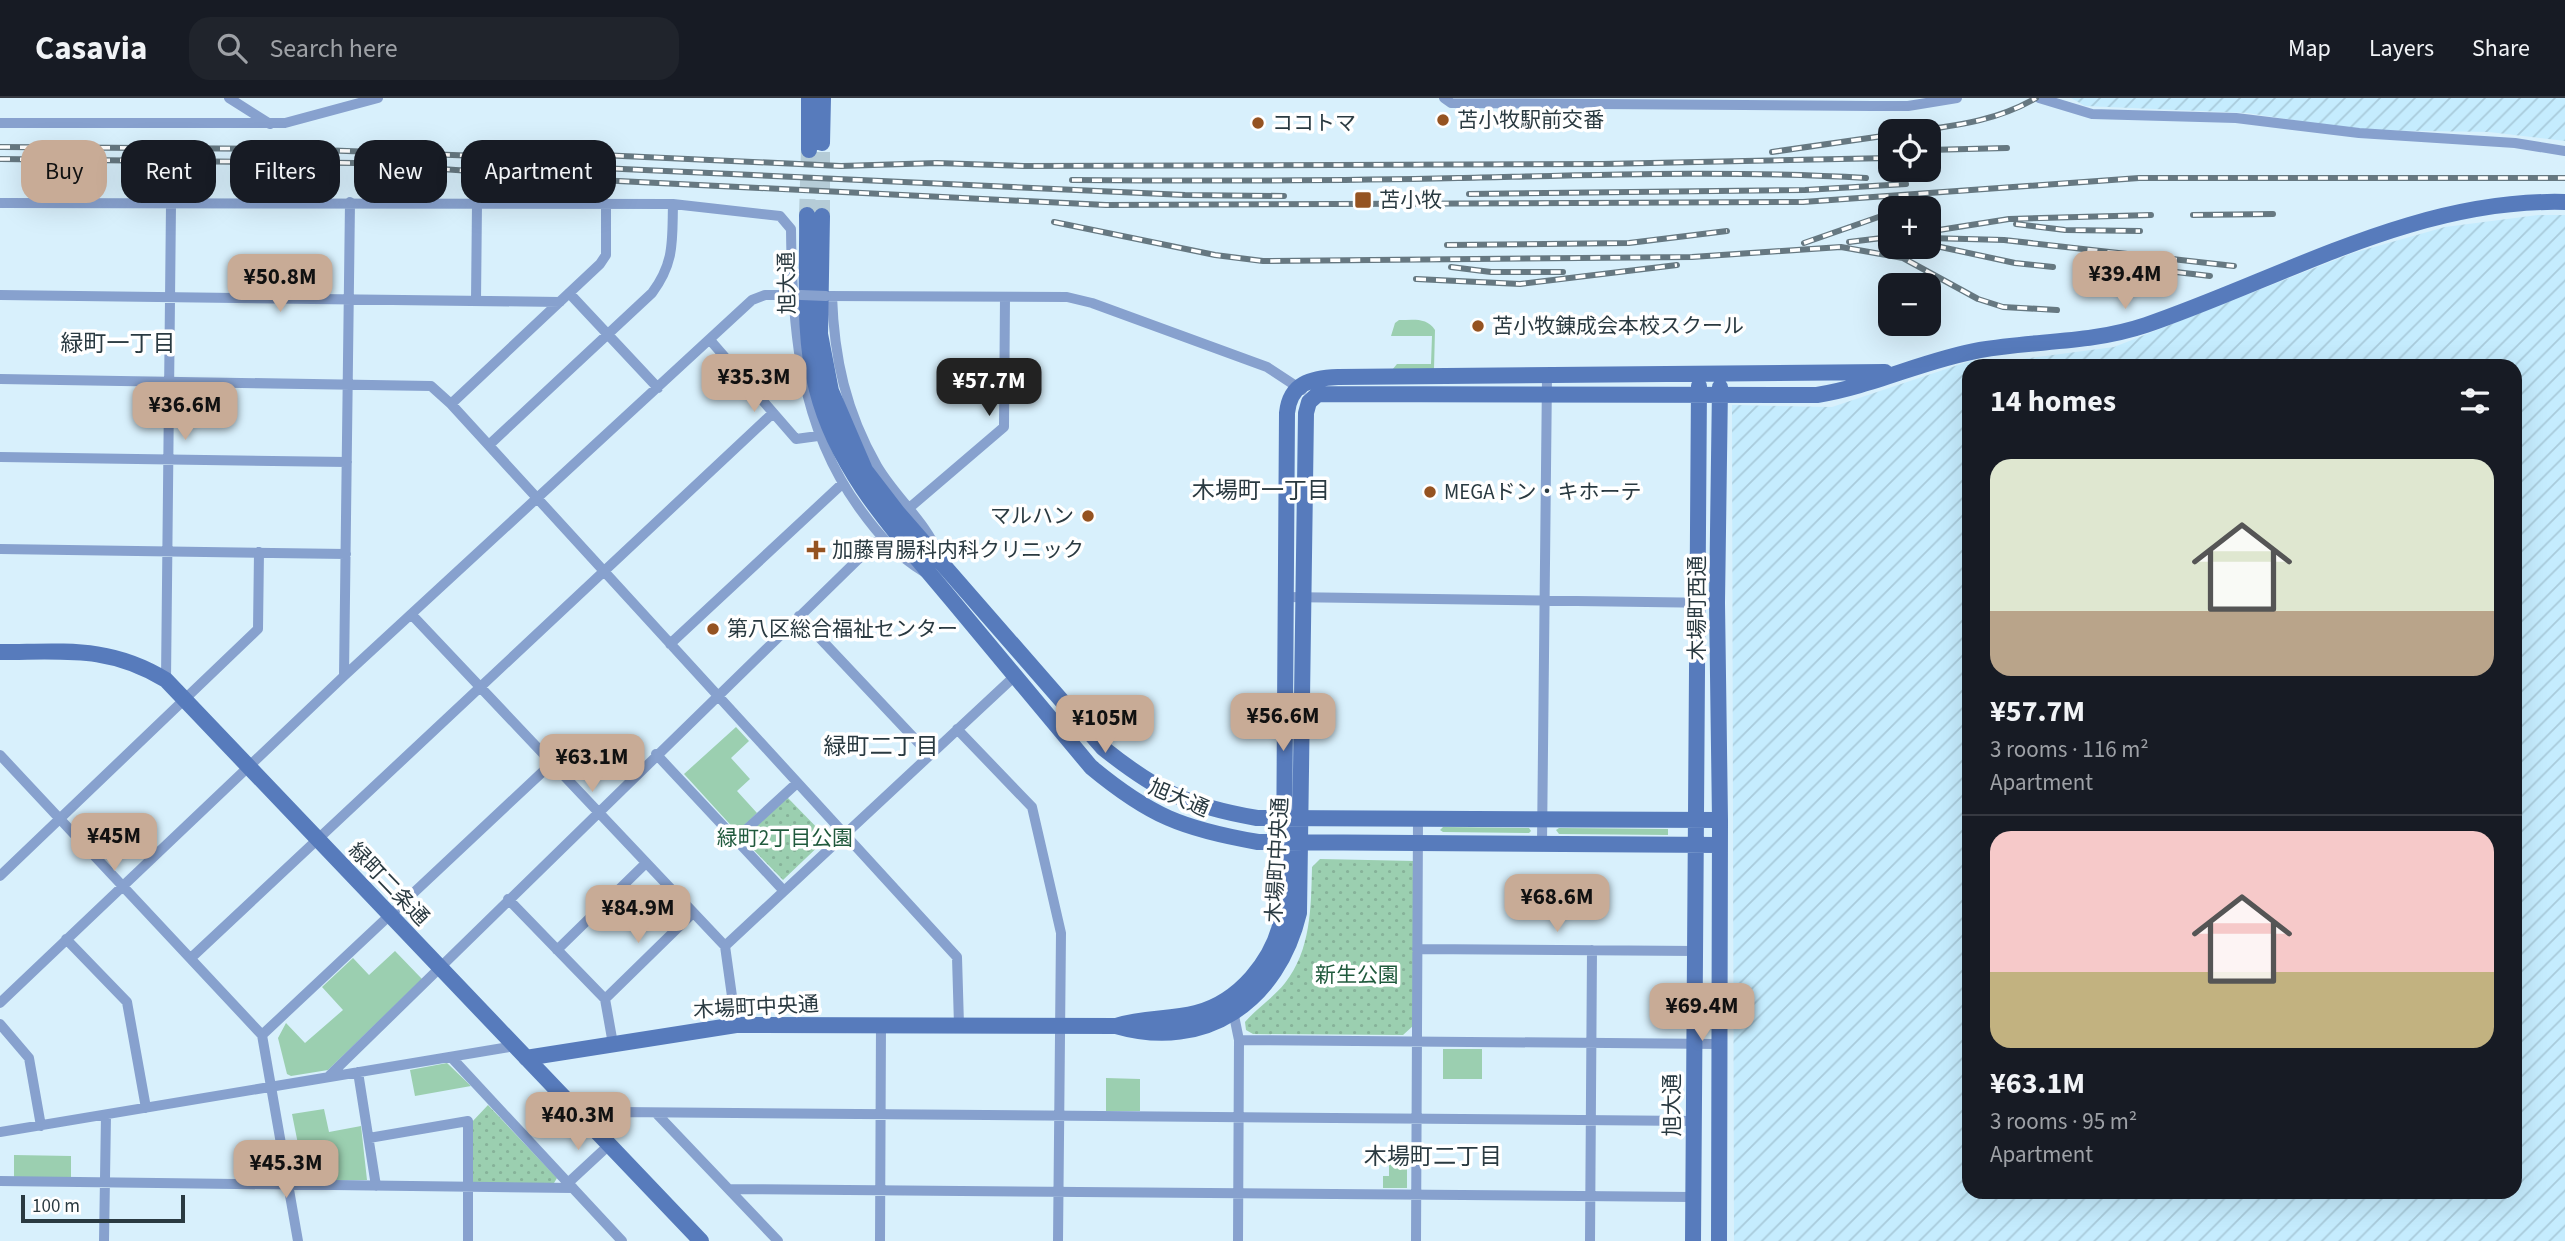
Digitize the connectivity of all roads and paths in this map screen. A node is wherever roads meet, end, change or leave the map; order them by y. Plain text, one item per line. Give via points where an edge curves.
1 (229, 98) edge
2 (378, 98) edge
3 (809, 98) edge
4 (823, 98) edge
5 (1444, 98) edge
6 (1957, 98) edge
7 (2039, 98) edge
8 (1542, 100) edge
9 (1872, 102) edge
10 (0, 123) edge
11 (270, 124) junction
12 (2565, 151) edge
13 (350, 202) junction
14 (2565, 202) edge
15 (0, 203) edge
16 (461, 203) edge
17 (477, 203) joint
18 (171, 204) junction
19 (606, 204) junction
20 (673, 204) junction
21 (815, 216) tunnel mouth
22 (569, 293) junction
23 (0, 295) edge
24 (796, 295) junction
25 (829, 296) junction
26 (170, 297) junction
27 (1005, 297) junction
28 (349, 299) junction
29 (476, 301) junction
30 (560, 302) junction
31 (608, 334) junction
32 (710, 340) junction
33 (1906, 371) junction
34 (1720, 374) junction
35 (1699, 376) junction
36 (0, 379) edge
37 (169, 381) junction
38 (348, 383) junction
39 (1546, 385) junction
40 (1298, 387) junction
41 (658, 388) junction
42 (1698, 396) junction
43 (1720, 396) junction
44 (1313, 397) junction
45 (451, 404) junction
46 (774, 413) junction
47 (818, 436) junction
48 (489, 446) junction
49 (0, 457) edge
50 (169, 460) junction
51 (347, 462) junction
52 (842, 484) junction
53 (537, 499) junction
54 (908, 509) junction
55 (880, 537) junction
56 (0, 549) edge
57 (168, 551) junction
58 (258, 552) junction
59 (346, 554) junction
60 (938, 571) junction
61 (604, 572) junction
62 (1285, 597) junction
63 (1303, 597) junction
64 (1544, 600) junction
65 (1697, 603) junction
66 (1717, 603) junction
67 (412, 615) junction
68 (799, 616) junction
69 (670, 644) junction
70 (0, 652) edge
71 (344, 676) junction
72 (1015, 676) junction
73 (166, 680) junction
74 (480, 687) junction
75 (717, 695) junction
76 (184, 699) junction
77 (957, 729) junction
78 (656, 754) junction
79 (0, 755) edge
80 (930, 755) junction
81 (552, 763) junction
82 (250, 768) junction
83 (797, 783) junction
84 (598, 811) junction
85 (60, 818) junction
86 (1283, 818) junction
87 (1301, 818) junction
88 (1418, 818) junction
89 (1542, 819) junction
90 (1696, 819) junction
91 (1720, 820) junction
92 (845, 835) junction
93 (318, 839) junction
94 (736, 839) junction
95 (1284, 842) junction
96 (1301, 842) junction
97 (1418, 843) junction
98 (1542, 843) junction
99 (1696, 844) junction
100 (1720, 845) junction
101 (646, 863) junction
102 (0, 876) edge
103 (123, 885) junction
104 (784, 891) junction
105 (508, 900) junction
106 (693, 913) junction
107 (390, 915) junction
108 (66, 939) junction
109 (725, 946) junction
110 (1418, 948) junction
111 (557, 950) junction
112 (1592, 950) junction
113 (1696, 951) junction
114 (192, 957) junction
115 (439, 966) junction
116 (605, 999) junction
117 (0, 1003) edge
118 (1232, 1007) junction
119 (0, 1024) edge
120 (881, 1024) junction
121 (736, 1025) junction
122 (959, 1025) junction
123 (1059, 1026) junction
124 (262, 1035) junction
125 (1239, 1040) junction
126 (1417, 1041) junction
127 (1591, 1043) junction
128 (612, 1044) junction
129 (1693, 1044) junction
130 (1720, 1044) junction
131 (520, 1052) junction
132 (451, 1057) junction
133 (358, 1072) junction
134 (328, 1077) junction
135 (272, 1087) junction
136 (146, 1108) junction
137 (656, 1113) junction
138 (106, 1115) junction
139 (881, 1115) junction
140 (1059, 1116) junction
141 (1238, 1118) junction
142 (1417, 1119) junction
143 (1591, 1121) junction
144 (1692, 1121) junction
145 (41, 1126) junction
146 (594, 1129) junction
147 (0, 1132) edge
148 (369, 1138) junction
149 (609, 1145) junction
150 (0, 1181) edge
151 (105, 1182) junction
152 (288, 1185) junction
153 (570, 1185) junction
154 (376, 1186) junction
155 (469, 1187) junction
156 (729, 1189) junction
157 (880, 1190) junction
158 (1058, 1192) junction
159 (1238, 1193) junction
160 (1416, 1195) junction
161 (1591, 1196) junction
162 (1692, 1197) junction
163 (104, 1241) edge
164 (298, 1241) edge
165 (468, 1241) edge
166 (622, 1241) edge
167 (701, 1241) edge
168 (778, 1241) edge
169 (880, 1241) edge
170 (1058, 1241) edge
171 (1238, 1241) edge
172 (1416, 1241) edge
173 (1590, 1241) edge
174 (1693, 1241) edge
175 (1719, 1241) edge

1 - 11 street
2 - 11 street via 298,121
3 - 4 street via 815,146
5 - 8 street via 1451,103
6 - 9 street via 1908,106
7 - 12 street via 2092,114 2236,118
8 - 9 street
10 - 11 street
13 - 16 street
13 - 18 street
13 - 28 street
14 - 33 street via 2494,207 2441,217 2346,247 2145,325 2081,342 1979,350
15 - 18 street
17 - 19 street
17 - 29 street
18 - 26 street
19 - 20 street
19 - 22 street via 606,255
20 - 24 street via 780,216 791,229
20 - 31 street via 672,253 666,274
21 - 60 street, 旭大通 via 820,334 831,391 865,470
22 - 30 street
22 - 31 street
23 - 26 street
24 - 25 street, bridge
24 - 32 street via 765,295 752,300
24 - 47 street via 796,345
25 - 27 street
25 - 54 street via 843,390 877,466
26 - 28 street
26 - 37 street
27 - 40 street via 1067,297 1092,303 1267,367
27 - 54 street via 1004,427
28 - 29 street
28 - 38 street
29 - 30 street
30 - 45 street
31 - 41 street
31 - 48 street
32 - 41 street
32 - 46 street
33 - 34 street
33 - 43 street via 1855,389 1817,395
34 - 35 street
34 - 43 street, 木場町西通
35 - 39 street
35 - 42 street, 木場町西通
36 - 37 street
37 - 38 street
37 - 50 street
38 - 45 street via 424,384
38 - 51 street
39 - 40 street via 1321,378
39 - 42 street
39 - 44 street
39 - 64 street
40 - 44 street
40 - 62 street, 木場町中央通 via 1290,396 1287,413
41 - 53 street
42 - 43 street
42 - 65 street, 木場町西通
43 - 66 street, 木場町西通
44 - 63 street, 木場町中央通 via 1306,413
45 - 48 street
46 - 47 street via 796,439
46 - 61 street
47 - 52 street
48 - 53 street
49 - 50 street
50 - 51 street
50 - 57 street
51 - 59 street
52 - 55 street
52 - 69 street
53 - 61 street
53 - 67 street
54 - 60 street via 933,541
55 - 60 street via 909,563
55 - 68 street
56 - 57 street
57 - 58 street
57 - 73 street
58 - 59 street
58 - 76 street via 258,629
59 - 71 street
60 - 72 street, 旭大通
60 - 86 street, 旭大通 via 1103,748 1142,779 1208,809
61 - 69 street
61 - 74 street
62 - 63 street
62 - 86 street, 木場町中央通
63 - 64 street
63 - 87 street, 木場町中央通
64 - 65 street
64 - 89 street
65 - 66 street
65 - 90 street, 木場町西通
66 - 91 street, 木場町西通
67 - 71 street
67 - 74 street
68 - 75 street
68 - 80 street
69 - 75 street
70 - 73 street, 緑町二条通 via 99,652 124,658
71 - 82 street
72 - 77 street
72 - 95 street, 旭大通 via 1091,767 1130,800 1204,832
73 - 76 street, 緑町二条通
74 - 81 street
74 - 93 street
75 - 78 street
75 - 83 street
76 - 82 street, 緑町二条通
76 - 85 street
77 - 80 street
77 - 123 street via 1032,807 1061,933
78 - 84 street
78 - 94 street
79 - 85 street
80 - 92 street
81 - 84 street
81 - 107 street
82 - 93 street, 緑町二条通
82 - 103 street
83 - 92 street
83 - 94 street
84 - 101 street
84 - 105 street
85 - 102 street
85 - 103 street
86 - 87 street, 旭大通
86 - 95 street, 木場町中央通
87 - 88 street, 旭大通
87 - 96 street, 木場町中央通
88 - 89 street, 旭大通
88 - 97 street
89 - 90 street, 旭大通
89 - 98 street
90 - 91 street, 旭大通
90 - 99 street, 旭大通
91 - 100 street
92 - 104 street
92 - 122 street via 957,957
93 - 107 street, 緑町二条通
93 - 114 street
94 - 104 street
95 - 96 street, 旭大通
95 - 118 street, 木場町中央通 via 1283,915 1277,937
96 - 97 street, 旭大通
96 - 118 street, 木場町中央通 via 1300,913 1293,941 1259,992
97 - 98 street, 旭大通
97 - 110 street
98 - 99 street, 旭大通
99 - 100 street, 旭大通
99 - 113 street, 旭大通
100 - 130 street
101 - 106 street
101 - 111 street
103 - 108 street
103 - 114 street
104 - 109 street
105 - 111 street
105 - 115 street
106 - 109 street
106 - 116 street
107 - 115 street, 緑町二条通
107 - 124 street
108 - 117 street
108 - 136 street via 127,1002
109 - 121 street
110 - 112 street
110 - 126 street
111 - 116 street
112 - 113 street
112 - 127 street
113 - 129 street, 旭大通
114 - 124 street
115 - 131 street, 緑町二条通
115 - 134 street
116 - 128 street
118 - 123 street, 木場町中央通 via 1139,1018 1116,1026
118 - 125 street
119 - 145 street via 29,1058
120 - 121 street, 木場町中央通
120 - 122 street, 木場町中央通
120 - 139 street
121 - 128 street, 木場町中央通
122 - 123 street, 木場町中央通
123 - 140 street
124 - 135 street
125 - 126 street
125 - 141 street
126 - 127 street
126 - 142 street
127 - 129 street
127 - 143 street
128 - 131 street, 木場町中央通
129 - 130 street
129 - 144 street, 旭大通
130 - 175 street
131 - 132 street
131 - 146 street, 緑町二条通
132 - 133 street
132 - 153 street
133 - 134 street
133 - 148 street
134 - 135 street
135 - 136 street
135 - 152 street
136 - 138 street
137 - 139 street
137 - 146 street via 619,1112
137 - 156 street
138 - 145 street
138 - 151 street
139 - 140 street
139 - 157 street
140 - 141 street
140 - 158 street
141 - 142 street
141 - 159 street
142 - 143 street
142 - 160 street
143 - 144 street
143 - 161 street
144 - 162 street, 旭大通
145 - 147 street
146 - 149 street, 緑町二条通
148 - 154 street
148 - 155 street via 468,1121
149 - 153 street
149 - 167 street, 緑町二条通
150 - 151 street
151 - 152 street
151 - 163 street
152 - 154 street
152 - 164 street
153 - 155 street
153 - 166 street
154 - 155 street
155 - 165 street
156 - 157 street
156 - 168 street
157 - 158 street
157 - 169 street
158 - 159 street
158 - 170 street
159 - 160 street
159 - 171 street
160 - 161 street
160 - 172 street
161 - 162 street
161 - 173 street
162 - 174 street, 旭大通

